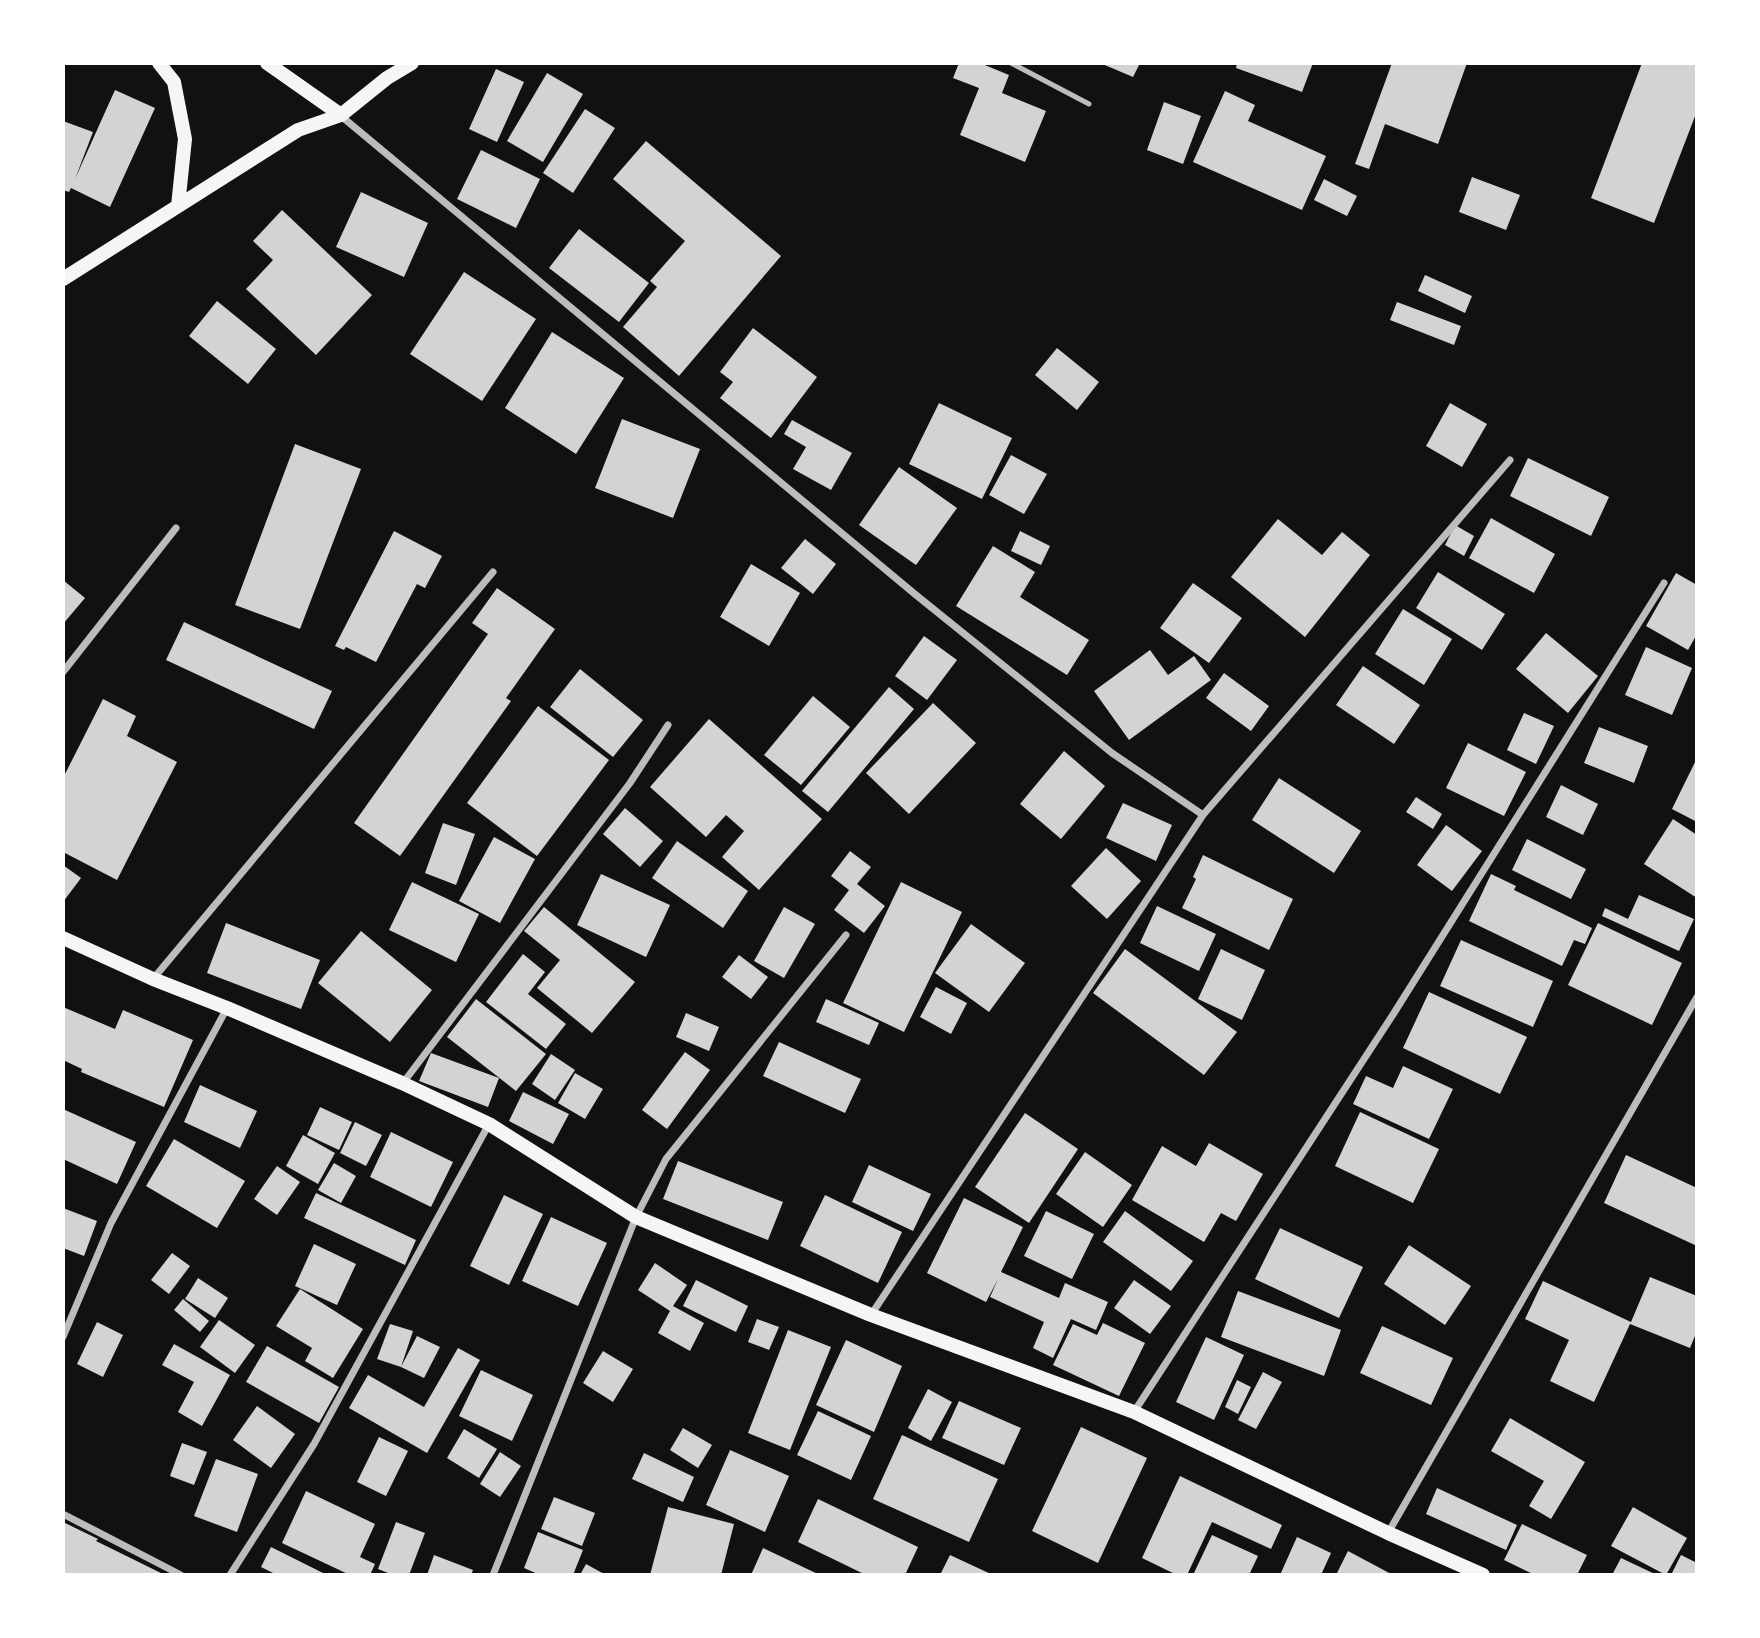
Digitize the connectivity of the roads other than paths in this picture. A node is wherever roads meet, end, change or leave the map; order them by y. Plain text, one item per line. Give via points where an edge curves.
1 (159, 63) edge
2 (267, 63) edge
3 (412, 63) edge
4 (1011, 63) edge
5 (1089, 104) dead end
6 (341, 115) junction
7 (178, 206) junction
8 (63, 279) edge
9 (1510, 460) dead end
10 (176, 528) dead end
11 (493, 572) dead end
12 (1664, 583) dead end
13 (63, 672) edge
14 (668, 725) dead end
15 (1203, 816) junction
16 (846, 935) dead end
17 (63, 938) edge
18 (153, 979) junction
19 (1697, 997) edge
20 (227, 1008) junction
21 (402, 1083) junction
22 (489, 1124) junction
23 (636, 1217) junction
24 (871, 1315) junction
25 (63, 1337) edge
26 (1134, 1412) junction
27 (63, 1514) edge
28 (1388, 1533) junction
29 (181, 1575) edge
30 (230, 1575) edge
31 (493, 1575) edge
32 (1483, 1575) edge

1 - 7 main road via 174,82 185,139
2 - 6 main road
3 - 6 main road
4 - 5 lane
6 - 7 main road via 298,130
6 - 15 street via 916,595 1112,753
7 - 8 main road
9 - 15 street
10 - 13 street
11 - 18 street
12 - 26 street via 1387,1025
14 - 21 street via 630,783
15 - 24 street
16 - 23 street via 666,1159
17 - 18 main road
18 - 20 main road
19 - 28 street
20 - 21 main road
20 - 25 street via 111,1223
21 - 22 main road
22 - 23 main road
22 - 30 street via 314,1444
23 - 24 main road
23 - 31 street
24 - 26 main road
26 - 28 main road
27 - 29 street
28 - 32 main road

